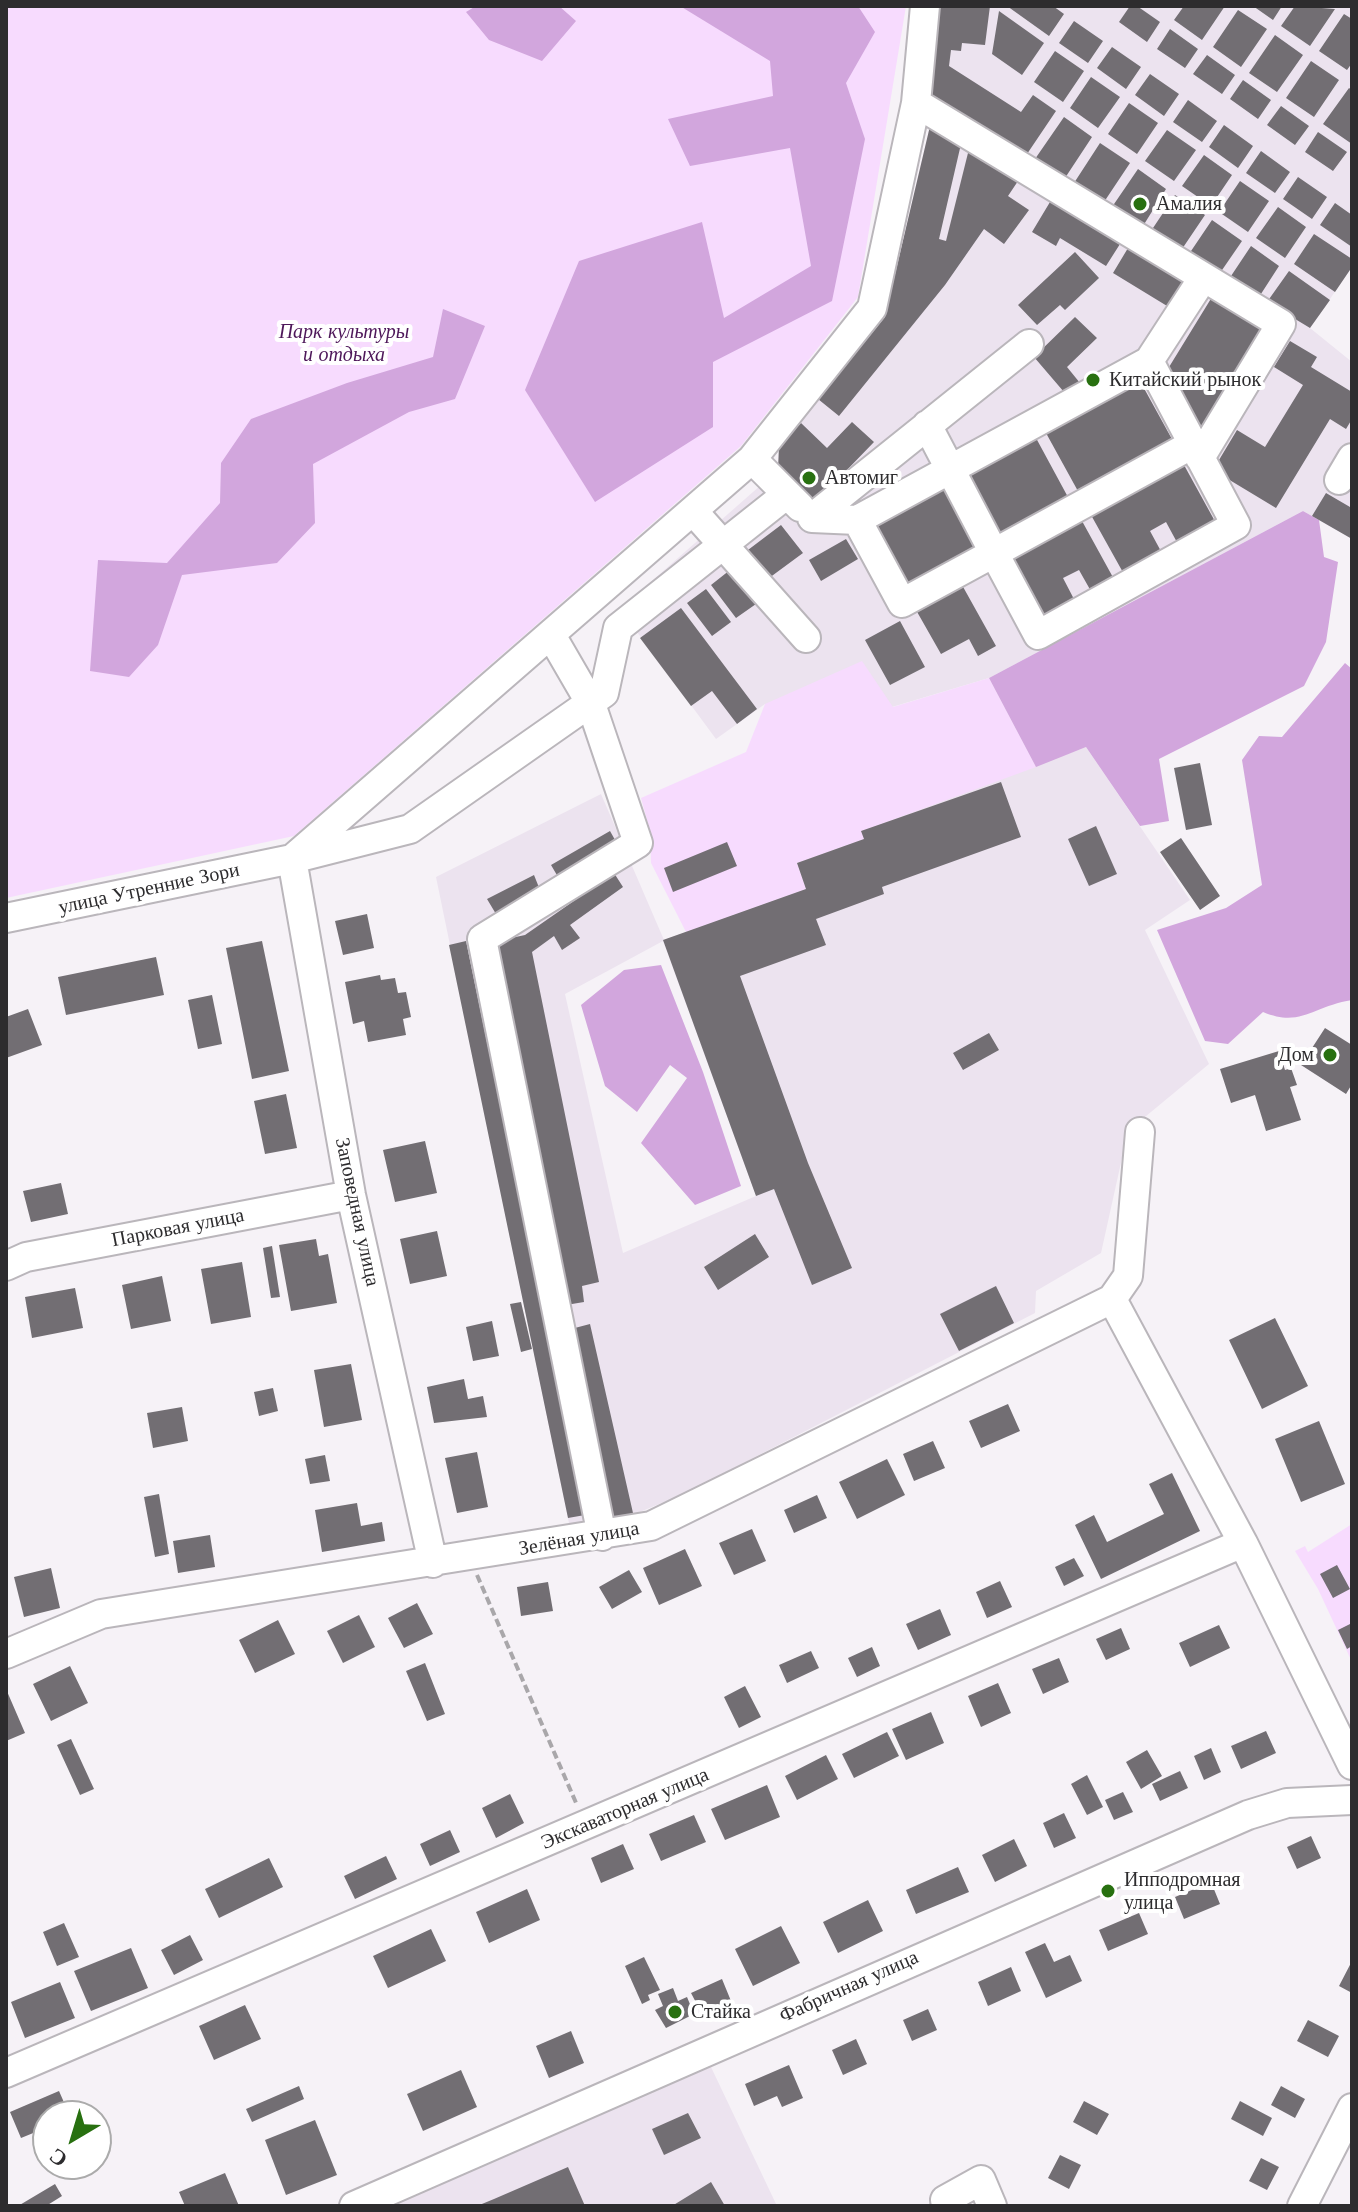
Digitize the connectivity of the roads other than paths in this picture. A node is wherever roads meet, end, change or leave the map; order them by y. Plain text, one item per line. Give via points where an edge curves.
1 (925, 6) edge
2 (916, 103) junction
3 (1203, 278) junction
4 (1029, 344) dead end
5 (1149, 361) junction
6 (927, 425) junction
7 (1196, 451) junction
8 (752, 459) junction
9 (951, 469) junction
10 (787, 494) junction
11 (693, 511) junction
12 (812, 518) junction
13 (857, 520) junction
14 (722, 545) junction
15 (994, 553) junction
16 (601, 591) junction
17 (618, 628) junction
18 (551, 635) junction
19 (806, 638) dead end
20 (591, 704) junction
21 (292, 859) junction
22 (6, 918) edge
23 (1140, 1132) dead end
24 (351, 1195) junction
25 (6, 1266) edge
26 (1112, 1299) junction
27 (602, 1536) junction
28 (1243, 1543) junction
29 (433, 1563) junction
30 (6, 1654) edge
31 (1352, 1765) edge
32 (1352, 1800) edge
33 (6, 2073) edge
34 (1352, 2108) edge
35 (364, 2204) edge
36 (948, 2206) edge
37 (992, 2206) edge
38 (1302, 2206) edge

1 - 2 street
2 - 3 street
2 - 8 street via 872,308
3 - 5 street
3 - 7 street via 1281,324
4 - 6 street
5 - 7 street
5 - 9 street
6 - 9 street
6 - 12 street
7 - 15 street
7 - 15 street via 1236,525 1038,635
8 - 10 street
8 - 11 street
9 - 13 street
9 - 15 street
10 - 12 street
10 - 14 street
11 - 14 street
11 - 16 street
12 - 13 street
13 - 15 street via 902,603
14 - 17 street
14 - 19 street
16 - 17 street
16 - 18 street
17 - 20 street via 604,693
18 - 20 street
18 - 21 street
20 - 21 street, улица Утренние Зори via 410,829
20 - 27 street via 638,843 482,939
21 - 22 street, улица Утренние Зори
21 - 24 street, Заповедная улица
23 - 26 street via 1128,1276
24 - 25 street, Парковая улица via 26,1257
24 - 29 street, Заповедная улица
26 - 27 street, Зелёная улица via 651,1526
26 - 28 street
27 - 29 street, Зелёная улица
28 - 31 street
28 - 33 street, Экскаваторная улица
29 - 30 street, Зелёная улица via 101,1614
32 - 35 street, Фабричная улица via 1287,1803 1248,1815 940,1946
34 - 38 street
36 - 37 street via 945,2200 981,2180

